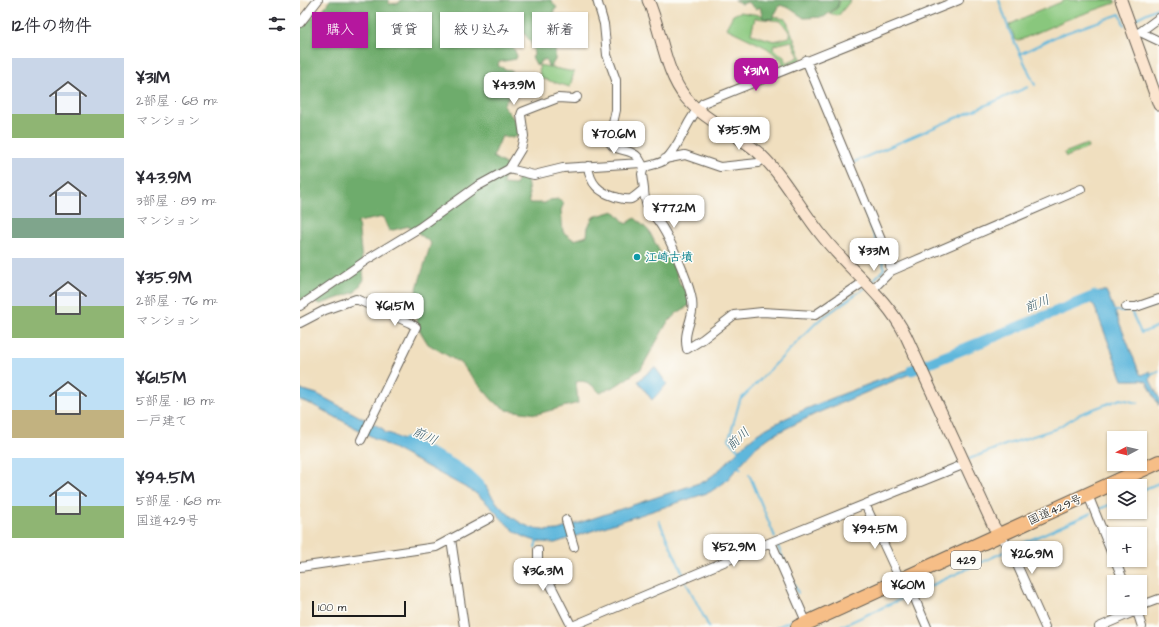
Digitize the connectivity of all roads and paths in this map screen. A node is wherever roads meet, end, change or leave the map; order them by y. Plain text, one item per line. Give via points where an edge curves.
1 (318, 0) edge
2 (597, 0) edge
3 (648, 0) edge
4 (959, 0) edge
5 (1121, 0) edge
6 (1159, 18) edge
7 (300, 23) edge
8 (1136, 33) junction
9 (1159, 41) edge
10 (806, 60) junction
11 (577, 97) dead end
12 (1159, 105) edge
13 (696, 109) junction
14 (764, 158) junction
15 (665, 159) junction
16 (643, 165) junction
17 (588, 166) junction
18 (509, 169) junction
19 (1081, 189) dead end
20 (644, 190) junction
21 (891, 271) junction
22 (869, 285) junction
23 (1159, 299) edge
24 (300, 306) edge
25 (1126, 308) dead end
26 (300, 323) edge
27 (362, 439) dead end
28 (1159, 462) edge
29 (965, 464) junction
30 (1159, 472) edge
31 (1144, 479) edge
32 (1107, 494) edge
33 (1089, 499) junction
34 (865, 504) junction
35 (490, 518) dead end
36 (566, 520) dead end
37 (1002, 538) junction
38 (451, 539) junction
39 (774, 541) junction
40 (1107, 542) edge
41 (574, 546) dead end
42 (538, 550) dead end
43 (300, 567) edge
44 (905, 583) junction
45 (1159, 599) edge
46 (1147, 604) edge
47 (1123, 615) edge
48 (1139, 615) edge
49 (806, 622) edge
50 (464, 627) edge
51 (571, 627) edge
52 (927, 627) edge
53 (1045, 627) edge
54 (1100, 627) edge
55 (1142, 627) edge

1 - 7 street
2 - 16 street via 604,24 607,55 616,80 616,110 609,141 616,149 637,156
3 - 13 street via 675,79
4 - 10 street
5 - 8 street
6 - 8 street
8 - 9 street
8 - 12 street
10 - 13 street via 703,103
10 - 21 street via 889,259
11 - 18 street via 558,98 522,112 520,115 524,136 521,149
13 - 14 street via 746,142
13 - 15 street via 679,141
14 - 15 street via 758,163 720,167 685,155
14 - 22 street via 823,237
15 - 16 street
16 - 17 street
16 - 20 street
17 - 18 street via 563,168 534,175
17 - 20 street via 591,180 599,191 607,195 620,199 631,198
18 - 24 street via 476,187 419,228 368,259
19 - 21 street
20 - 22 street via 647,208 663,227 690,293 693,314 685,340 687,349 734,315 762,312 815,315
21 - 22 street
22 - 29 street via 896,317
23 - 25 street
26 - 27 street via 325,310 356,299 416,327
28 - 33 highway, 国道429号 / 429
29 - 34 street
29 - 37 street via 994,527
30 - 31 highway
32 - 33 highway, 国道429号 / 429
33 - 37 highway, 国道429号 / 429
33 - 40 street
34 - 39 street
34 - 44 street
35 - 38 street
36 - 41 street
37 - 44 highway, 国道429号 / 429
37 - 53 street
38 - 43 street via 436,547
38 - 50 street
39 - 49 street
39 - 51 street
42 - 51 street via 538,560
44 - 49 highway, 国道429号 / 429
44 - 52 street
45 - 46 street
47 - 54 street
48 - 55 street

